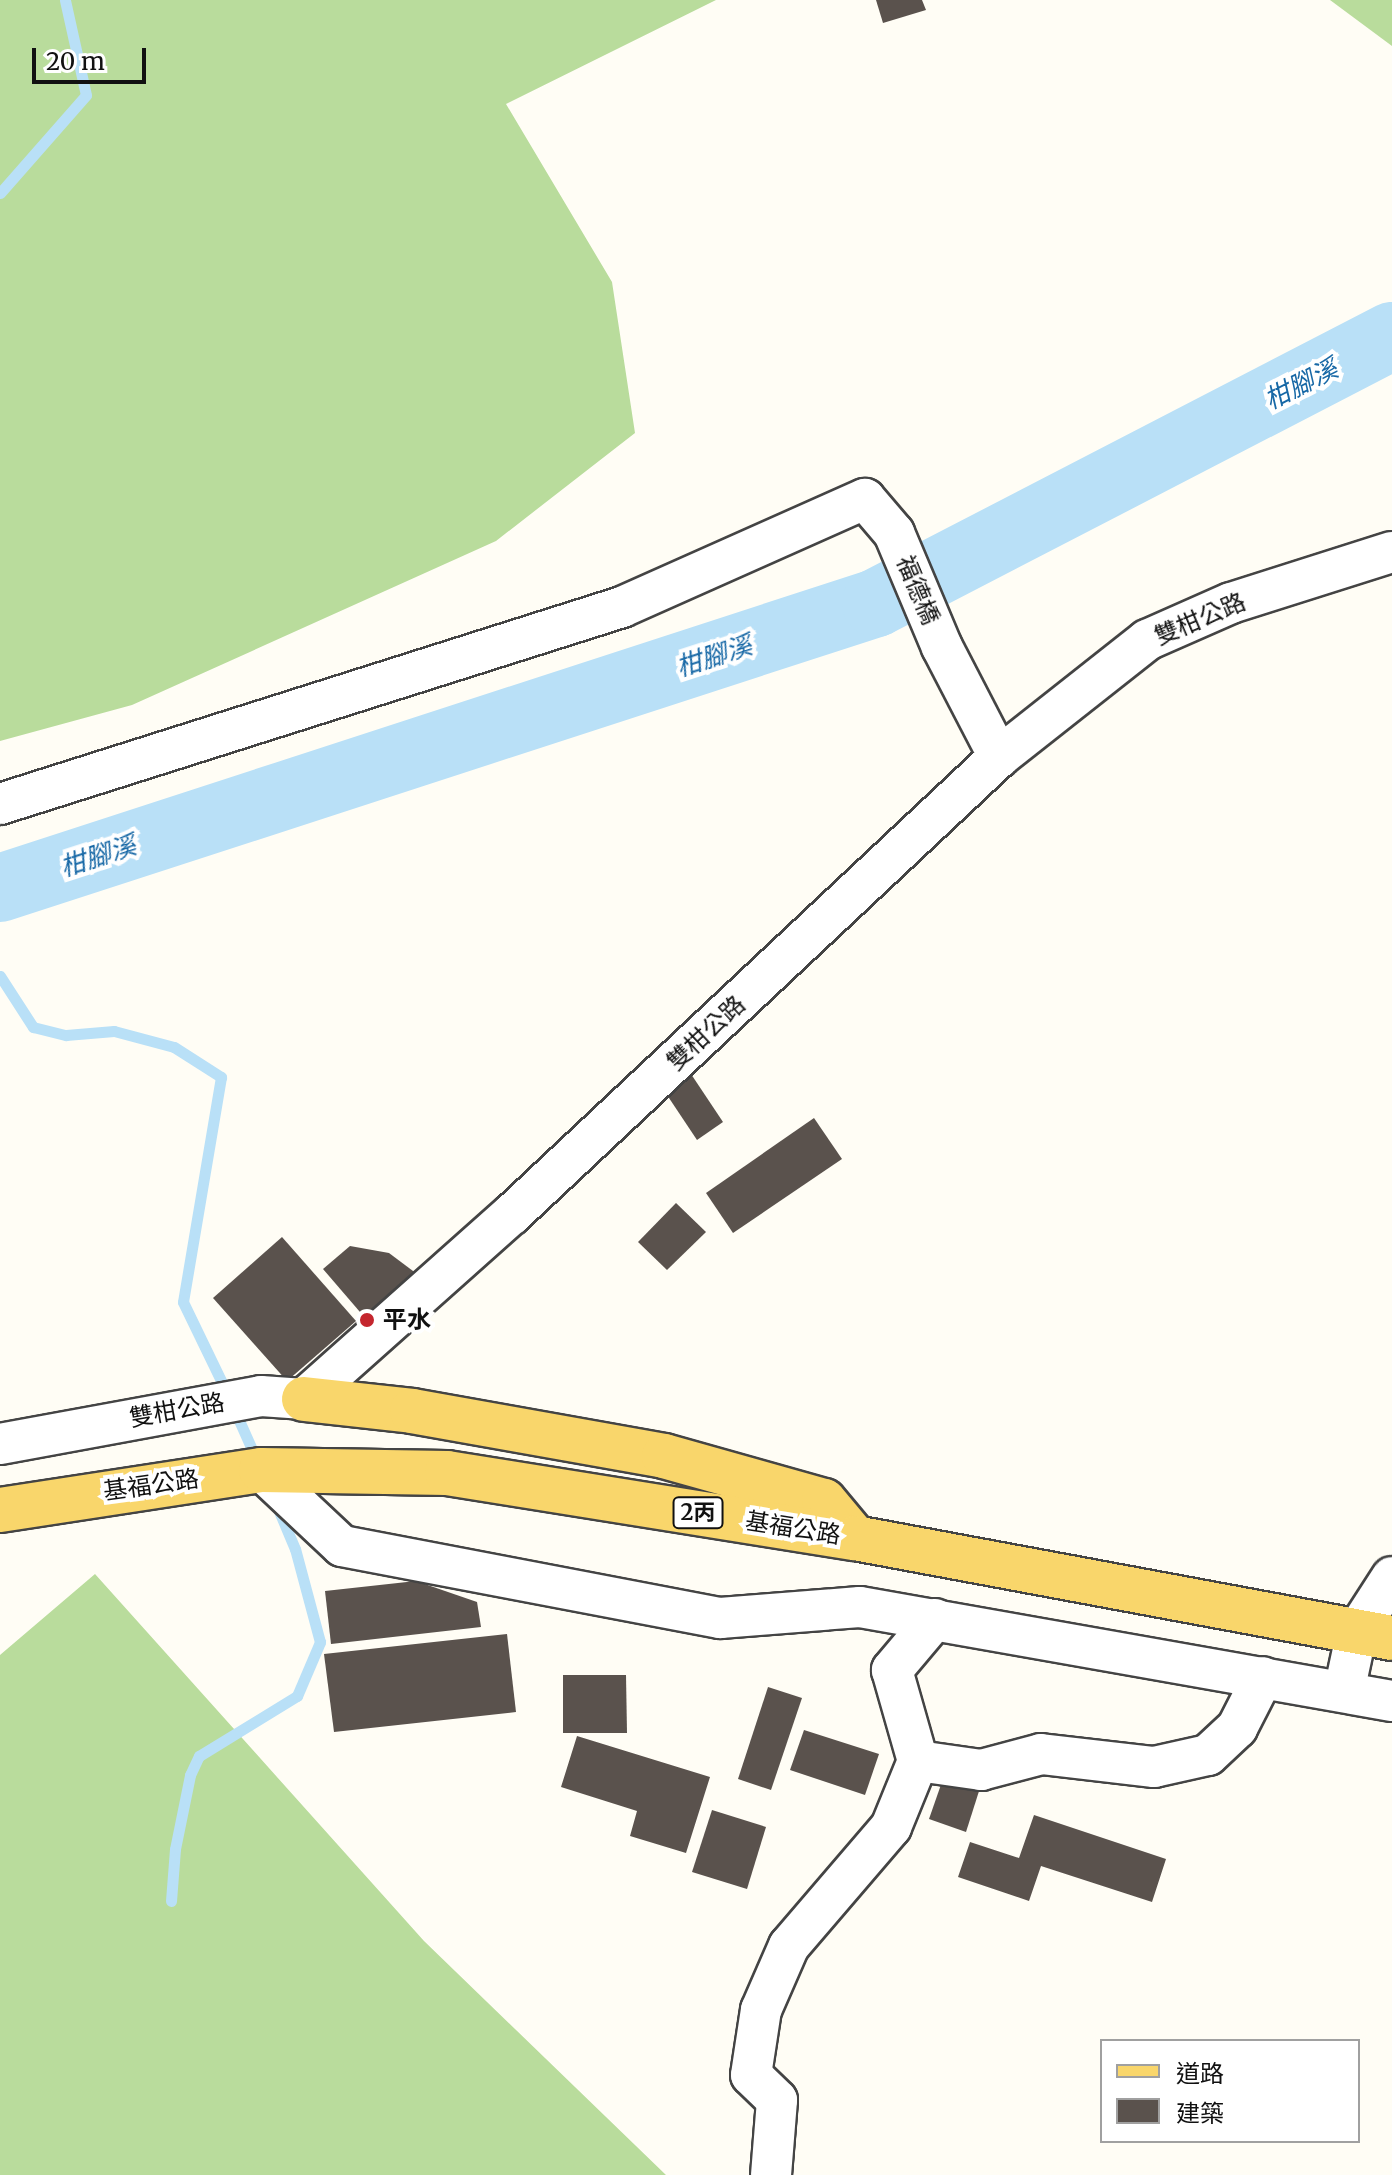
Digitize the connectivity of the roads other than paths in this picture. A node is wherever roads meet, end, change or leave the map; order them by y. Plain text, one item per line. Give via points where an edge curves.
1 (1392, 552) edge
2 (999, 757) junction
3 (0, 804) edge
4 (304, 1399) junction
5 (0, 1444) edge
6 (261, 1470) junction
7 (0, 1510) edge
8 (855, 1538) junction
9 (1392, 1577) edge
10 (935, 1619) junction
11 (1375, 1635) edge
12 (1263, 1677) junction
13 (1344, 1692) junction
14 (1392, 1701) edge
15 (918, 1761) junction
16 (771, 2175) edge

1 - 2 street, 雙柑公路 via 1231,603 1147,640
2 - 3 street, 福德橋 via 942,647 894,533 865,499 622,607
2 - 4 street, 雙柑公路 via 512,1214
4 - 5 street, 雙柑公路 via 261,1396
4 - 8 main road via 412,1411 664,1456 824,1501
6 - 7 main road, 基福公路 / 2丙
6 - 8 main road, 基福公路 / 2丙 via 447,1473
6 - 10 street via 342,1546 720,1618 860,1607
8 - 11 main road, 基福公路 / 2丙
9 - 11 street
10 - 12 street
10 - 15 street via 892,1670
11 - 13 street
12 - 13 street
12 - 15 street via 1237,1728 1208,1755 1154,1767 1041,1754 981,1770
13 - 14 street
15 - 16 street via 891,1827 789,1946 761,2010 751,2075 777,2100

